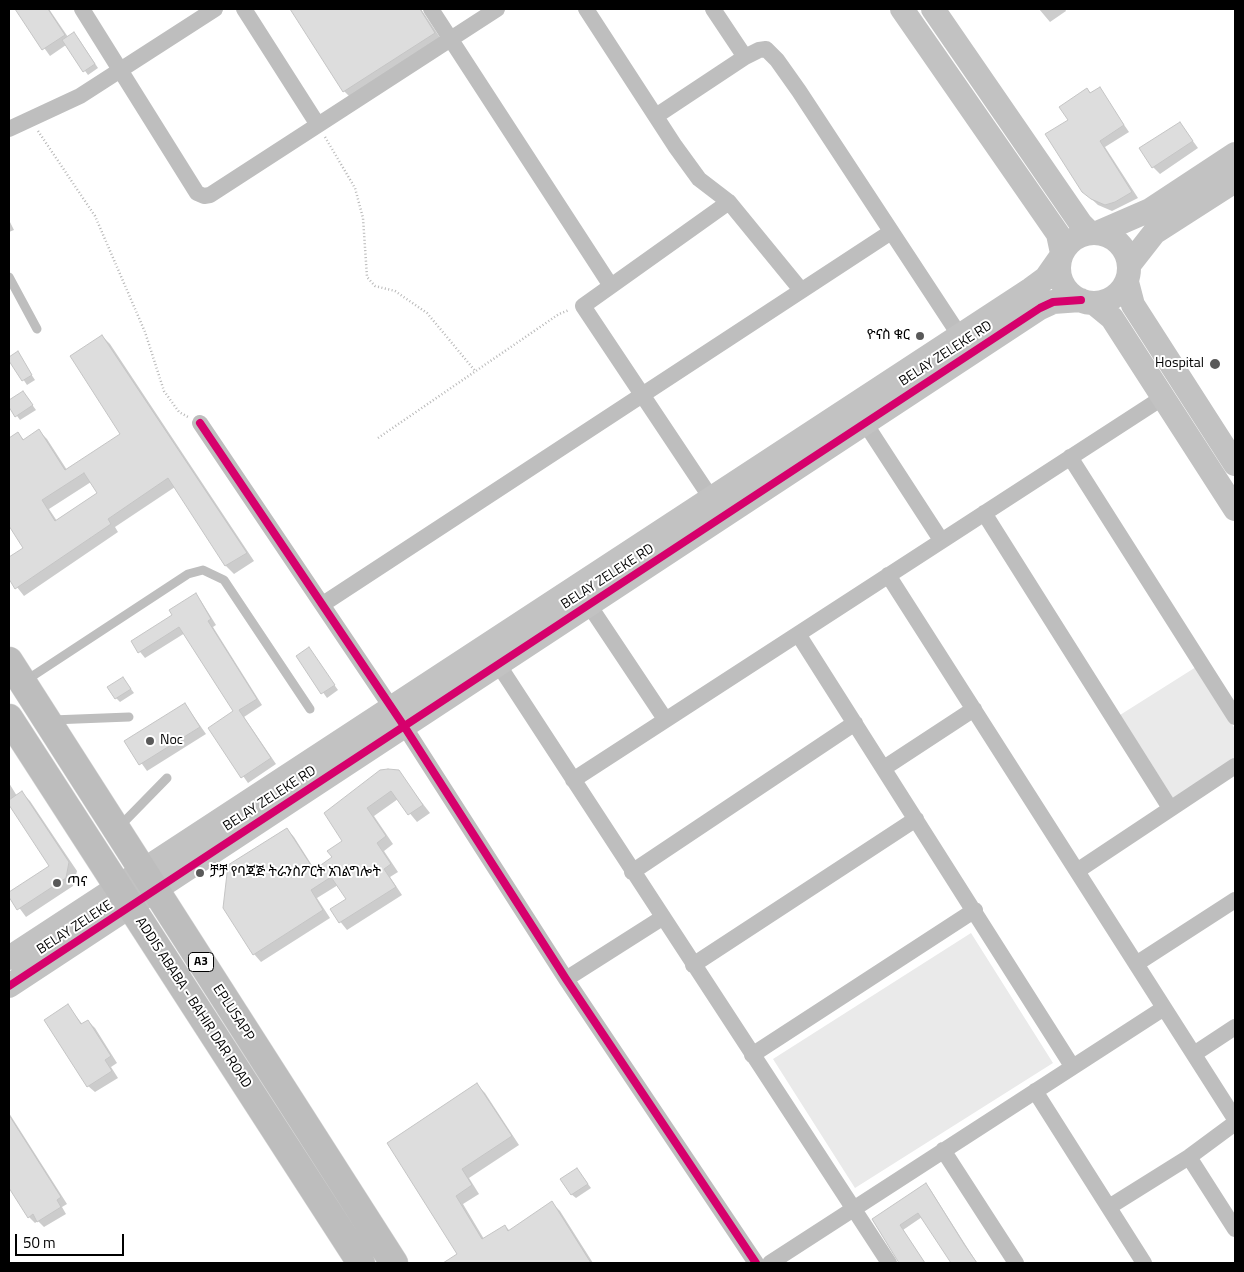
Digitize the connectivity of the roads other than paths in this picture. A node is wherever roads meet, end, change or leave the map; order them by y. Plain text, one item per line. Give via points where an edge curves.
1 (82, 9) edge
2 (215, 9) edge
3 (244, 9) edge
4 (431, 9) edge
5 (496, 9) edge
6 (586, 9) edge
7 (713, 9) edge
8 (902, 9) edge
9 (933, 9) edge
10 (450, 40) junction
11 (745, 57) junction
12 (119, 72) junction
13 (656, 116) junction
14 (318, 125) junction
15 (9, 130) edge
16 (1235, 154) edge
17 (1235, 181) edge
18 (729, 202) junction
19 (891, 232) junction
20 (1094, 233) junction
21 (1061, 255) junction
22 (1128, 274) junction
23 (9, 277) edge
24 (611, 286) junction
25 (800, 290) junction
26 (1088, 302) junction
27 (37, 329) dead end
28 (960, 336) junction
29 (641, 397) junction
30 (1162, 398) junction
31 (859, 414) junction
32 (200, 423) road end
33 (1070, 457) junction
34 (1235, 464) edge
35 (711, 498) junction
36 (1235, 509) edge
37 (984, 513) junction
38 (941, 540) junction
39 (888, 575) junction
40 (582, 595) junction
41 (323, 604) junction
42 (798, 634) junction
43 (498, 664) junction
44 (16, 672) edge
45 (310, 709) dead end
46 (974, 709) junction
47 (398, 716) junction
48 (129, 717) dead end
49 (1235, 717) edge
50 (9, 718) edge
51 (665, 719) junction
52 (48, 720) junction
53 (855, 722) junction
54 (1235, 766) edge
55 (884, 768) junction
56 (167, 778) dead end
57 (573, 780) junction
58 (1170, 808) junction
59 (916, 819) junction
60 (116, 830) junction
61 (1077, 871) junction
62 (632, 872) junction
63 (148, 880) junction
64 (124, 896) junction
65 (1235, 900) edge
66 (974, 910) junction
67 (662, 918) junction
68 (9, 958) edge
69 (1136, 964) junction
70 (693, 965) junction
71 (566, 979) junction
72 (9, 986) edge
73 (1164, 1008) junction
74 (1235, 1027) edge
75 (1194, 1054) junction
76 (752, 1055) junction
77 (1072, 1066) junction
78 (1035, 1091) junction
79 (1235, 1119) edge
80 (1235, 1123) edge
81 (943, 1150) junction
82 (1189, 1157) junction
83 (1109, 1207) junction
84 (853, 1209) junction
85 (1235, 1229) edge
86 (360, 1263) edge
87 (394, 1263) edge
88 (756, 1263) edge
89 (770, 1263) edge
90 (889, 1263) edge
91 (1016, 1263) edge
92 (1144, 1263) edge

1 - 12 street
2 - 12 street
3 - 14 street
4 - 10 street
5 - 10 street
6 - 13 street
7 - 11 street
8 - 21 street via 1058,234
9 - 20 street via 1081,224
10 - 14 street
10 - 24 street
11 - 13 street
11 - 19 street via 766,49 777,60
12 - 14 street via 197,193 204,196
12 - 15 street via 80,96
13 - 18 street via 698,178
16 - 20 street via 1150,210
17 - 22 street via 1154,233
18 - 24 street
18 - 25 street
19 - 25 street
19 - 28 street
20 - 21 street via 1078,235
20 - 22 street via 1116,241 1123,248
21 - 26 street via 1059,274 1062,282 1067,290
21 - 28 street, BELAY ZELEKE RD via 1046,278
22 - 26 street via 1115,297
22 - 34 street via 1132,305
23 - 27 lane
24 - 29 street via 583,306
25 - 29 street
26 - 30 street via 1112,318
26 - 31 street, BELAY ZELEKE RD via 1053,302 1040,308
28 - 31 street, BELAY ZELEKE RD
29 - 35 street
29 - 41 street
30 - 33 street
30 - 36 street
31 - 35 street, BELAY ZELEKE RD
31 - 38 street
31 - 40 street, BELAY ZELEKE RD
32 - 41 street
33 - 37 street
33 - 49 street
35 - 40 street, BELAY ZELEKE RD
37 - 38 street
37 - 58 street
38 - 39 street
39 - 42 street
39 - 46 street
40 - 43 street, BELAY ZELEKE RD
40 - 47 street, BELAY ZELEKE RD
40 - 51 street
41 - 47 street
42 - 51 street
42 - 53 street
43 - 47 street, BELAY ZELEKE RD
43 - 57 street
44 - 45 lane via 188,574 203,570 224,580
44 - 52 highway, EPLUSAPP / A3
46 - 55 street
46 - 61 street
47 - 63 street, BELAY ZELEKE RD
47 - 71 street
48 - 52 lane
50 - 64 highway, ADDIS ABABA - BAHIR DAR ROAD / A3
51 - 57 street
52 - 60 highway, EPLUSAPP / A3
53 - 55 street
53 - 62 street
54 - 58 street
55 - 59 street
56 - 60 lane
57 - 62 street
58 - 61 street
59 - 66 street
59 - 70 street
60 - 63 highway, EPLUSAPP / A3
61 - 69 street
62 - 67 street
63 - 64 street, BELAY ZELEKE
63 - 87 highway, EPLUSAPP / A3
64 - 68 street, BELAY ZELEKE
64 - 72 street, BELAY ZELEKE
64 - 86 highway, ADDIS ABABA - BAHIR DAR ROAD / A3
65 - 69 street
66 - 76 street
66 - 77 street
67 - 70 street
67 - 71 street
69 - 73 street
70 - 76 street
71 - 88 street
73 - 75 street
73 - 77 street
74 - 75 street
75 - 79 street
76 - 84 street
77 - 78 street
78 - 81 street
78 - 83 street
80 - 82 street
81 - 84 street
81 - 91 street
82 - 83 street
82 - 85 street
83 - 92 street
84 - 89 street
84 - 90 street

